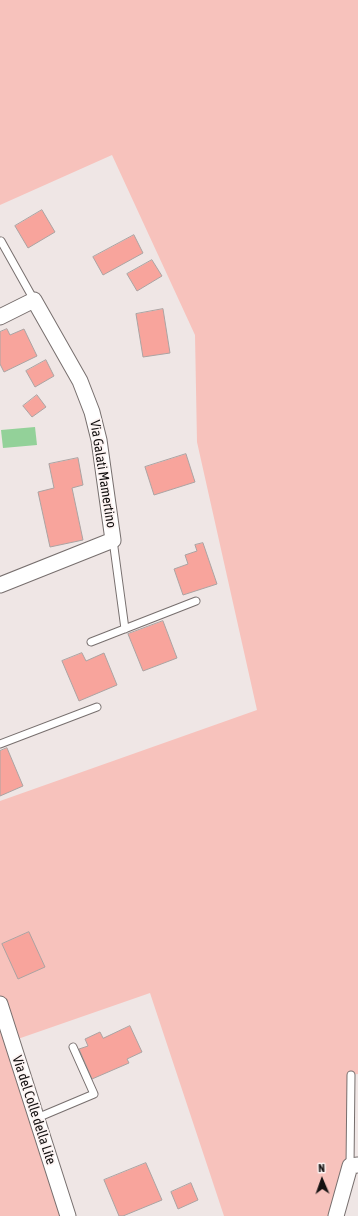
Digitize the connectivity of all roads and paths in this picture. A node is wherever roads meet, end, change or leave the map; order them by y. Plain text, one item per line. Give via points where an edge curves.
1 (1, 241) dead end
2 (34, 300) junction
3 (0, 317) edge
4 (113, 540) junction
5 (0, 585) edge
6 (196, 601) dead end
7 (125, 629) junction
8 (91, 642) dead end
9 (97, 707) dead end
10 (0, 744) edge
11 (0, 1004) edge
12 (73, 1047) dead end
13 (351, 1075) dead end
14 (37, 1118) junction
15 (354, 1165) edge
16 (68, 1216) edge
17 (336, 1216) edge

1 - 2 lane
2 - 3 street
2 - 4 street, Via Galati Mamertino via 80,381 92,412 99,440
4 - 5 street, Via Galati Mamertino
4 - 7 lane
6 - 7 lane
7 - 8 lane
9 - 10 lane
11 - 14 street, Via del Colle della Lite
12 - 14 lane via 94,1094
13 - 15 lane
14 - 16 street, Via del Colle della Lite
15 - 17 street

